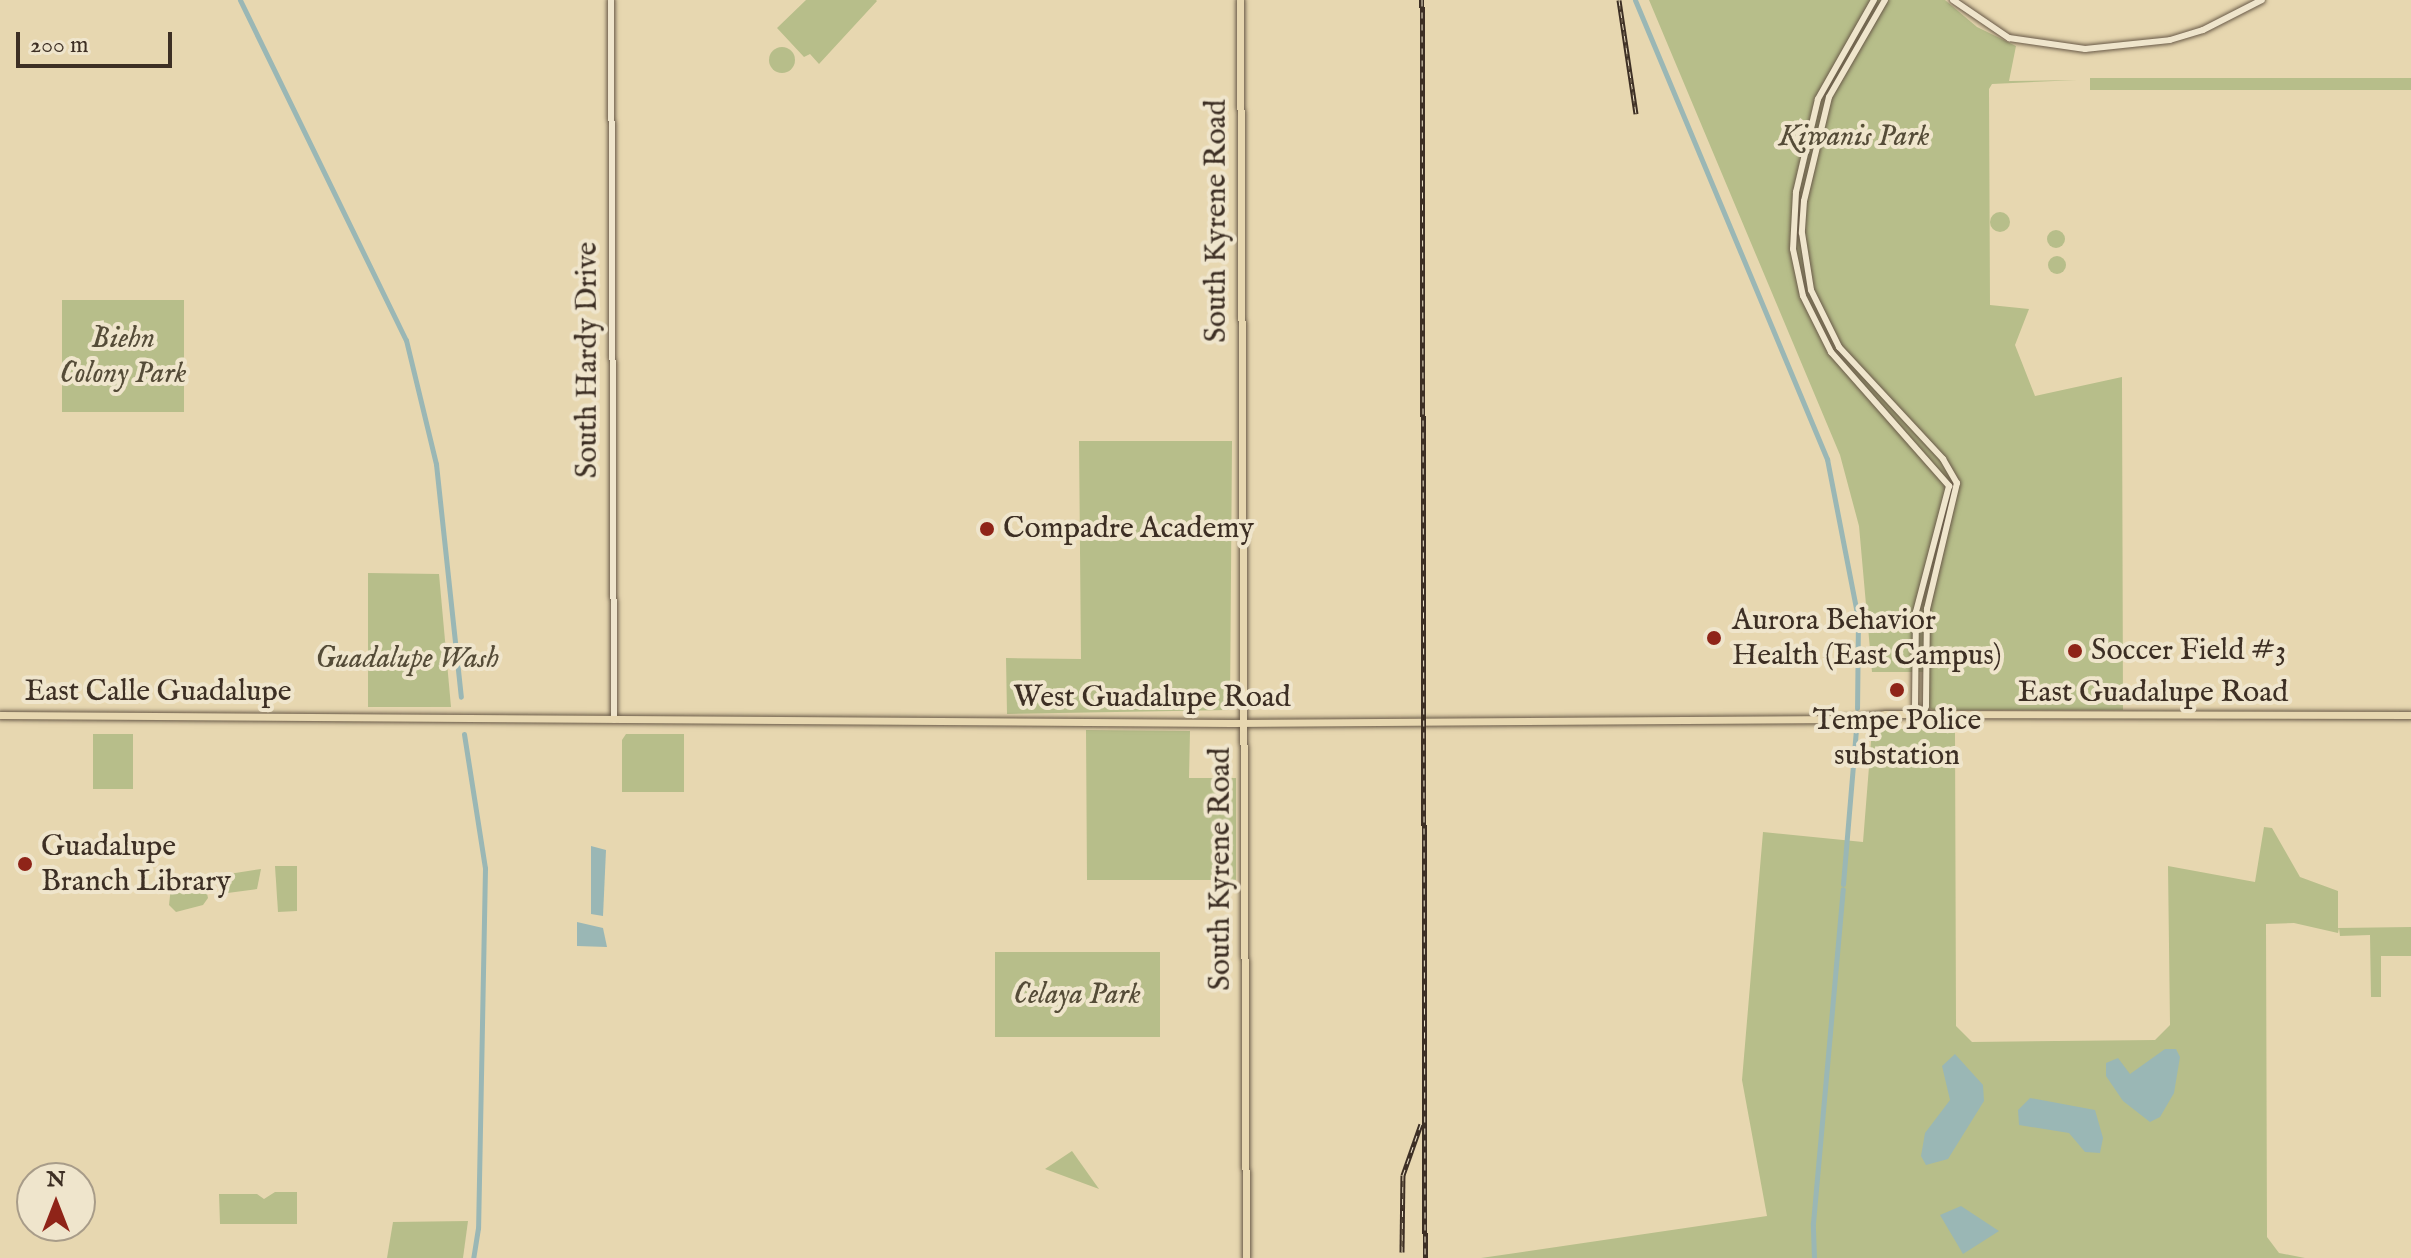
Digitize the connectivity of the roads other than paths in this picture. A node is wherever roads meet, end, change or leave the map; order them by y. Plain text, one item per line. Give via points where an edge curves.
1 (611, 0) edge
2 (1240, 0) edge
3 (1874, 0) edge
4 (1885, 0) edge
5 (1953, 0) edge
6 (2262, 0) edge
7 (1825, 80) junction
8 (1834, 84) junction
9 (1881, 394) junction
10 (1873, 401) junction
11 (1940, 525) junction
12 (1950, 528) junction
13 (1916, 623) junction
14 (1925, 623) junction
15 (1916, 679) junction
16 (1926, 679) junction
17 (0, 715) edge
18 (2411, 715) edge
19 (463, 718) joint
20 (1921, 718) junction
21 (1848, 719) joint
22 (614, 721) junction
23 (1244, 723) junction
24 (1246, 1258) edge

1 - 22 street, South Hardy Drive
2 - 23 main road, South Kyrene Road
3 - 7 street
4 - 8 street
5 - 6 street via 2009,38 2085,49 2170,40
7 - 8 street
7 - 10 street via 1796,192 1795,265 1816,328
8 - 9 street via 1804,201 1804,254 1814,298 1831,333
9 - 10 street
9 - 12 street via 1955,477
10 - 11 street via 1947,480 1949,498
11 - 12 street
11 - 13 street
12 - 14 street
13 - 14 street
13 - 15 street
14 - 16 street
15 - 16 street
15 - 20 street
16 - 20 street
17 - 19 main road, East Calle Guadalupe
18 - 20 main road, East Guadalupe Road
19 - 22 main road, West Guadalupe Road
20 - 21 main road, East Guadalupe Road
21 - 23 main road, West Guadalupe Road
22 - 23 main road, West Guadalupe Road
23 - 24 main road, South Kyrene Road

